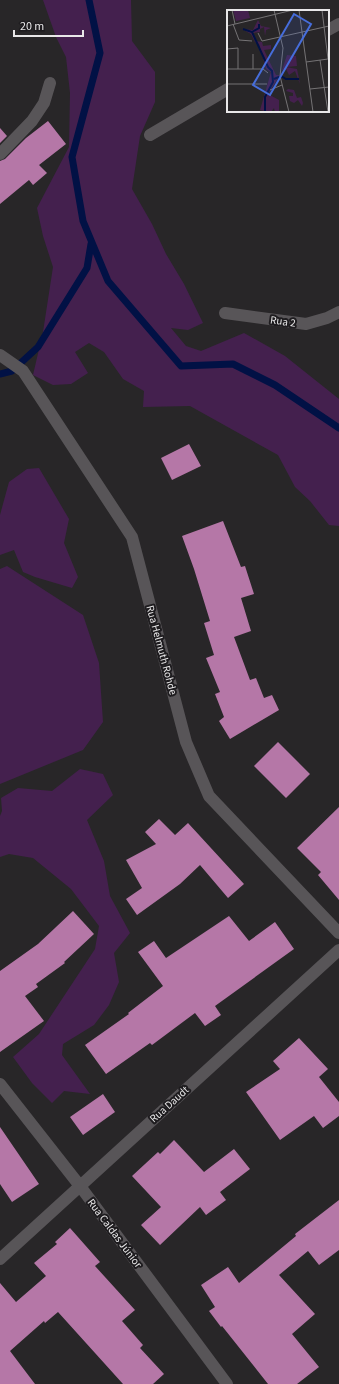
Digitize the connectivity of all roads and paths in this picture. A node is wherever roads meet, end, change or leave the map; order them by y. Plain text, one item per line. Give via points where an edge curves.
1 (339, 24) edge
2 (329, 29) edge
3 (50, 83) dead end
4 (227, 90) edge
5 (150, 135) dead end
6 (0, 154) edge
7 (339, 312) edge
8 (226, 313) dead end
9 (2, 356) edge
10 (339, 933) edge
11 (339, 950) edge
12 (0, 1084) edge
13 (80, 1186) junction
14 (0, 1259) edge
15 (227, 1384) edge

1 - 2 street
3 - 6 street via 44,102 32,121
4 - 5 street
7 - 8 street, Rua 2 via 306,324
9 - 10 street, Rua Helmuth Rohde via 23,371 132,538 186,742 209,796
11 - 13 street, Rua Daudt
12 - 13 street, Rua Caldas Júnior
13 - 14 street, Rua Daudt
13 - 15 street, Rua Caldas Júnior

